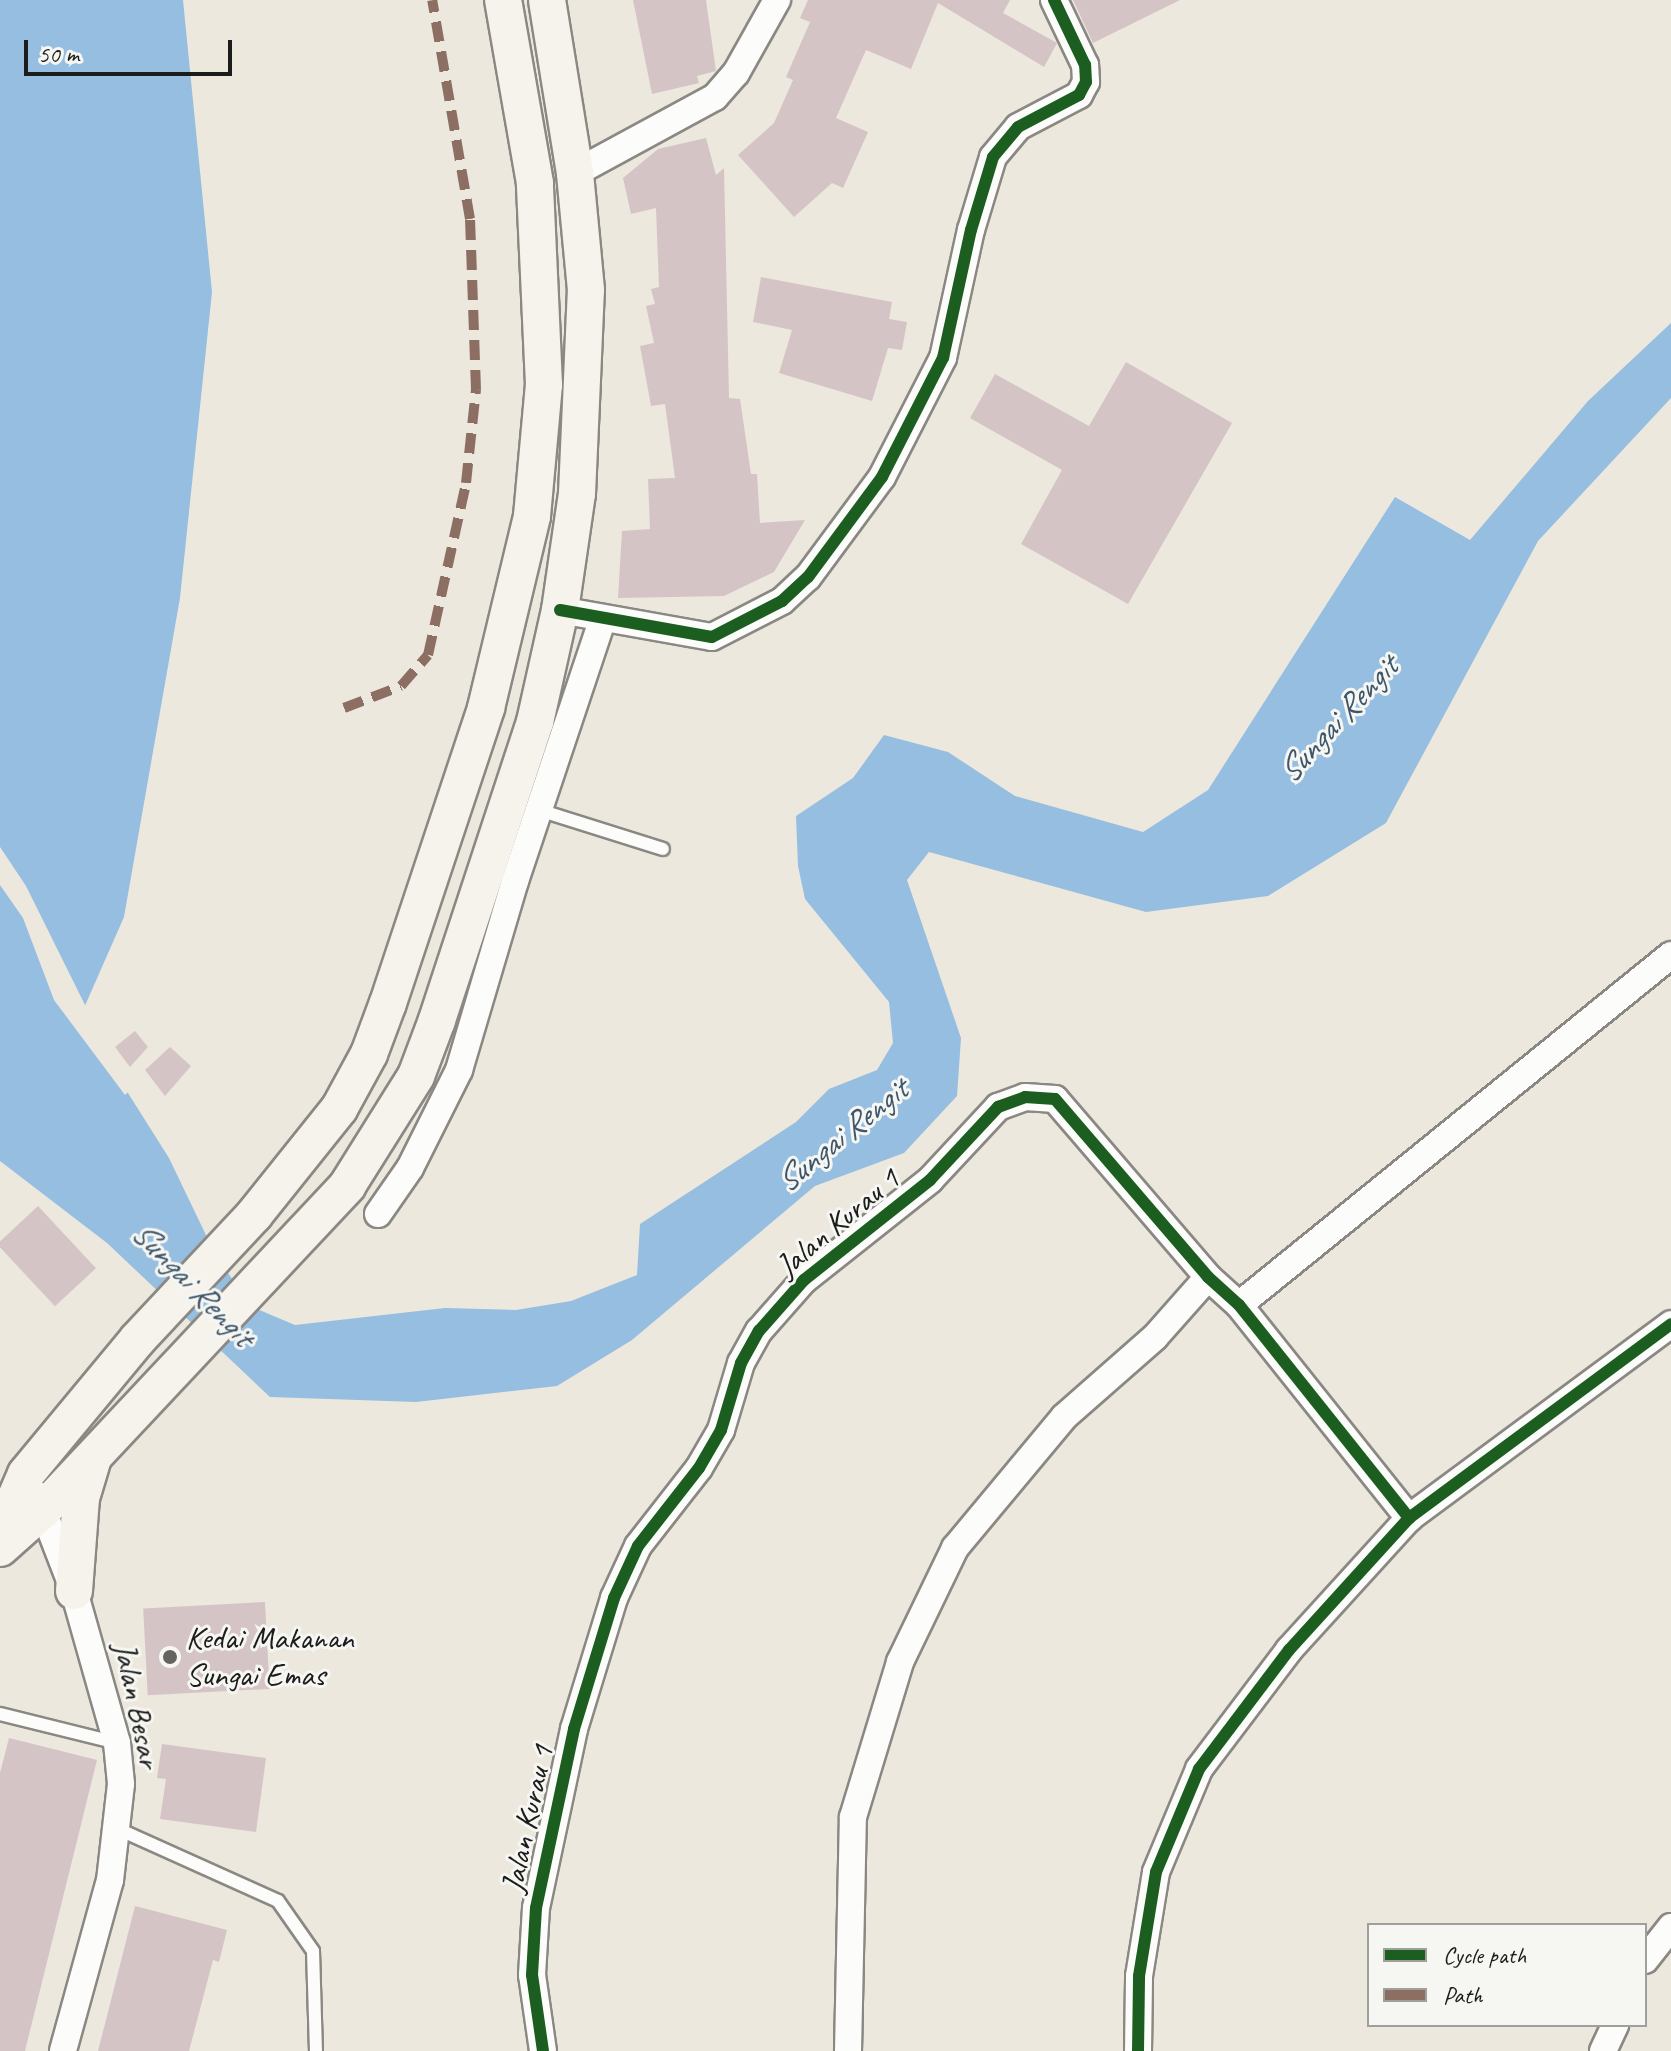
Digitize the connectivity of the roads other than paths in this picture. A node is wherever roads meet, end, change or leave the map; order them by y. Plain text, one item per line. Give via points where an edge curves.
1 (503, 0) edge
2 (547, 0) edge
3 (777, 0) edge
4 (1054, 0) edge
5 (575, 173) junction
6 (560, 610) junction
7 (603, 618) junction
8 (526, 806) junction
9 (663, 849) dead end
10 (1671, 955) edge
11 (378, 1214) dead end
12 (1208, 1277) junction
13 (1239, 1305) junction
14 (1671, 1324) edge
15 (95, 1453) junction
16 (26, 1474) junction
17 (44, 1509) junction
18 (1409, 1518) junction
19 (0, 1534) edge
20 (0, 1548) edge
21 (74, 1591) junction
22 (0, 1714) edge
23 (117, 1743) junction
24 (118, 1829) junction
25 (1671, 1927) edge
26 (1647, 1957) edge
27 (1614, 2027) edge
28 (63, 2051) edge
29 (316, 2051) edge
30 (543, 2051) edge
31 (848, 2051) edge
32 (1138, 2051) edge
33 (1603, 2051) edge

1 - 16 main road via 535,183 544,385 532,516 486,708 369,1054 339,1109 254,1215 138,1339
2 - 5 main road
3 - 5 street via 736,73 715,97
4 - 7 street via 1085,65 1086,82 1079,95 1018,127 993,157 943,358 882,477 808,577 760,615 712,637
5 - 6 main road via 586,290 586,391
6 - 7 street
6 - 8 main road via 535,722
7 - 8 street
8 - 9 lane
8 - 11 street via 515,881 459,1070 410,1168
8 - 15 main road via 416,1076 382,1137 293,1249
10 - 13 street
12 - 13 street, Jalan Kurau 1
12 - 30 street, Jalan Kurau 1 via 1055,1099 1025,1097 998,1107 930,1180 804,1280 759,1331 741,1363 721,1430 632,1559 614,1598 574,1729 536,1908 532,1975
12 - 31 street via 1155,1337 1064,1417 955,1548 900,1662 853,1817
13 - 18 street, Jalan Kurau 1
14 - 18 street
15 - 17 main road
15 - 21 main road via 81,1498
16 - 17 street, Jalan Besar
16 - 19 main road
17 - 20 main road
17 - 21 street, Jalan Besar
18 - 32 street via 1289,1650 1199,1769 1156,1872 1139,1976
21 - 23 street, Jalan Besar
22 - 23 lane
23 - 24 street, Jalan Besar
24 - 28 street, Jalan Besar via 110,1880
24 - 29 lane via 278,1901 313,1951
25 - 26 street
27 - 33 street

